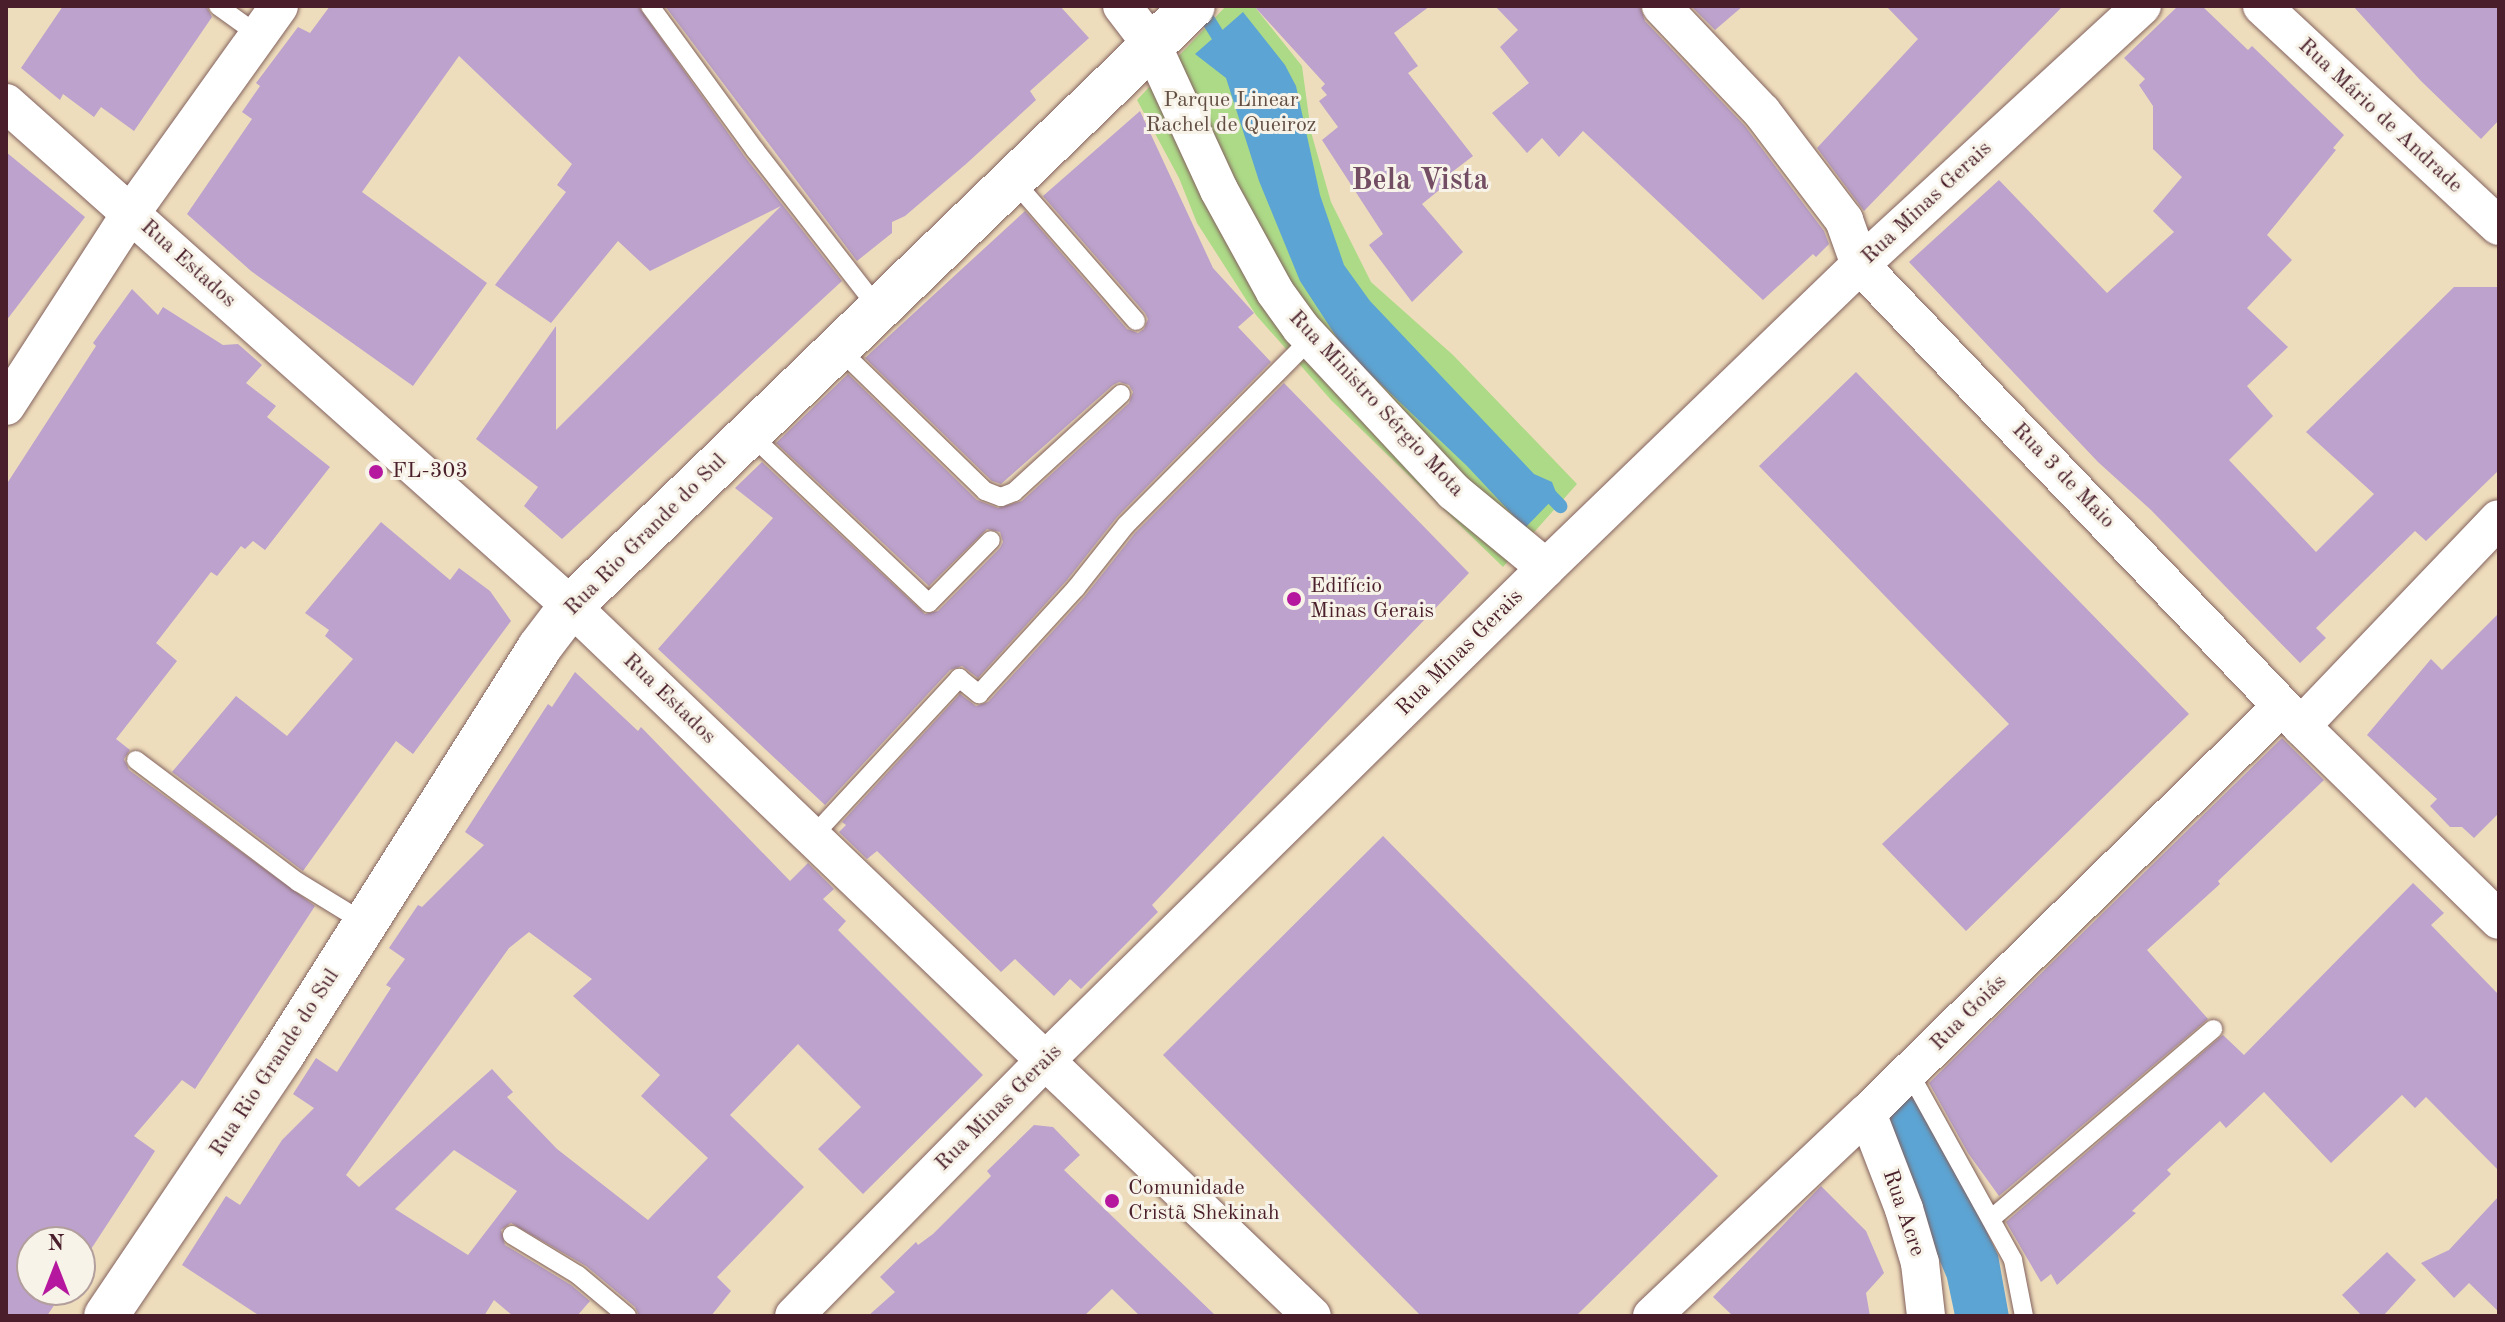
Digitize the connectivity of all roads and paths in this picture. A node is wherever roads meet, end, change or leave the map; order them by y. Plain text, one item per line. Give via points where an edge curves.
1 (218, 6) edge
2 (650, 6) edge
3 (1122, 6) edge
4 (1193, 6) edge
5 (1661, 6) edge
6 (2142, 6) edge
7 (2262, 6) edge
8 (268, 20) edge
9 (1155, 43) junction
10 (6, 103) edge
11 (1013, 180) junction
12 (131, 213) junction
13 (2499, 226) edge
14 (1860, 265) junction
15 (879, 309) junction
16 (1136, 321) dead end
17 (1311, 339) junction
18 (838, 348) junction
19 (1121, 394) dead end
20 (6, 406) edge
21 (750, 434) junction
22 (2499, 519) edge
23 (991, 540) dead end
24 (1546, 568) junction
25 (571, 606) junction
26 (2292, 716) junction
27 (136, 760) dead end
28 (812, 837) junction
29 (2499, 920) edge
30 (365, 923) junction
31 (2213, 1029) dead end
32 (1045, 1061) junction
33 (1909, 1072) junction
34 (1867, 1113) junction
35 (1992, 1218) junction
36 (512, 1235) dead end
37 (106, 1316) edge
38 (627, 1316) edge
39 (794, 1316) edge
40 (1312, 1316) edge
41 (1652, 1316) edge
42 (1926, 1316) edge
43 (2024, 1316) edge

1 - 8 lane
2 - 15 lane
3 - 9 street, Rua Ministro Sérgio Mota
4 - 9 street, Rua Rio Grande do Sul
5 - 14 street, Rua 3 de Maio via 1762,112 1844,220
6 - 14 street, Rua Minas Gerais
7 - 13 street, Rua Mário de Andrade
8 - 12 street
9 - 11 street, Rua Rio Grande do Sul
9 - 17 street, Rua Ministro Sérgio Mota via 1219,190 1275,292
10 - 12 street, Rua Estados
11 - 15 street, Rua Rio Grande do Sul
11 - 16 lane
12 - 20 street
12 - 25 street, Rua Estados
14 - 24 street, Rua Minas Gerais
14 - 26 street, Rua 3 de Maio
15 - 18 street, Rua Rio Grande do Sul
17 - 24 street, Rua Ministro Sérgio Mota via 1454,492
17 - 28 lane via 1126,525 979,694 959,678
18 - 19 lane via 985,491 1001,497 1014,492
18 - 21 street, Rua Rio Grande do Sul
21 - 23 lane via 929,603
21 - 25 street, Rua Rio Grande do Sul
22 - 26 street, Rua Goiás
24 - 32 street, Rua Minas Gerais
25 - 28 street, Rua Estados
25 - 30 street, Rua Rio Grande do Sul
26 - 29 street, Rua 3 de Maio
26 - 33 street, Rua Goiás
27 - 30 lane via 298,882
28 - 32 street, Rua Estados
30 - 37 street, Rua Rio Grande do Sul
31 - 35 lane
32 - 39 street, Rua Minas Gerais
32 - 40 street, Rua Estados
33 - 34 street, Rua Goiás
33 - 35 lane
34 - 41 street, Rua Goiás
34 - 42 street, Rua Acre via 1920,1263
35 - 43 lane via 2013,1260
36 - 38 lane via 578,1275

